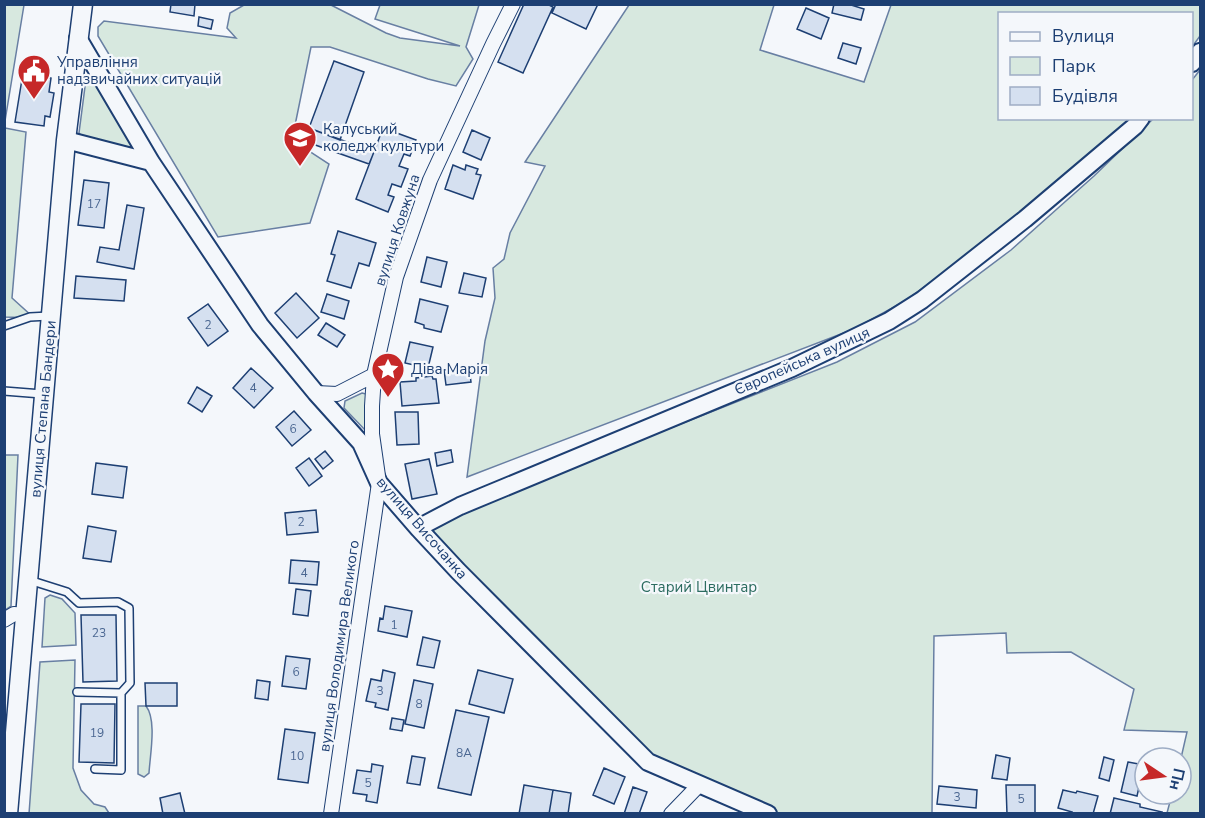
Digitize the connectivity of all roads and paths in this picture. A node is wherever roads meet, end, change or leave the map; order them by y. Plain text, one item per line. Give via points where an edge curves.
1 (83, 4) edge
2 (513, 4) edge
3 (78, 38) junction
4 (1139, 120) edge
5 (66, 140) junction
6 (151, 162) junction
7 (51, 316) junction
8 (4, 326) edge
9 (374, 375) junction
10 (4, 391) edge
11 (316, 393) junction
12 (44, 395) junction
13 (380, 483) junction
14 (418, 528) junction
15 (29, 580) junction
16 (25, 615) junction
17 (4, 620) edge
18 (77, 692) dead end
19 (121, 693) junction
20 (95, 769) dead end
21 (700, 784) junction
22 (8, 813) edge
23 (331, 813) edge
24 (671, 813) edge
25 (768, 813) edge

1 - 3 main road, вулиця Степана Бандери
2 - 9 street, вулиця Ковжуна via 430,180 396,277
3 - 5 main road, вулиця Степана Бандери
3 - 6 street, вулиця Височанка
4 - 14 street, Європейська вулиця via 1016,227 889,321 792,368 471,501
5 - 6 street
5 - 7 main road, вулиця Степана Бандери
6 - 11 street, вулиця Височанка via 260,325
7 - 8 lane via 30,317
7 - 12 main road, вулиця Степана Бандери
9 - 11 street via 337,394
9 - 13 street, вулиця Ковжуна via 372,435
10 - 12 lane
11 - 13 street, вулиця Височанка via 361,443
12 - 15 main road, вулиця Степана Бандери
13 - 14 street, вулиця Височанка
13 - 23 street, вулиця Володимира Великого
14 - 21 street, вулиця Височанка via 648,762
15 - 16 main road, вулиця Степана Бандери
15 - 19 lane via 67,592 79,603 118,602 129,609 130,683
16 - 17 street via 14,614
16 - 22 main road, вулиця Степана Бандери
18 - 19 lane
19 - 20 lane via 121,770
21 - 24 street
21 - 25 street, вулиця Височанка

